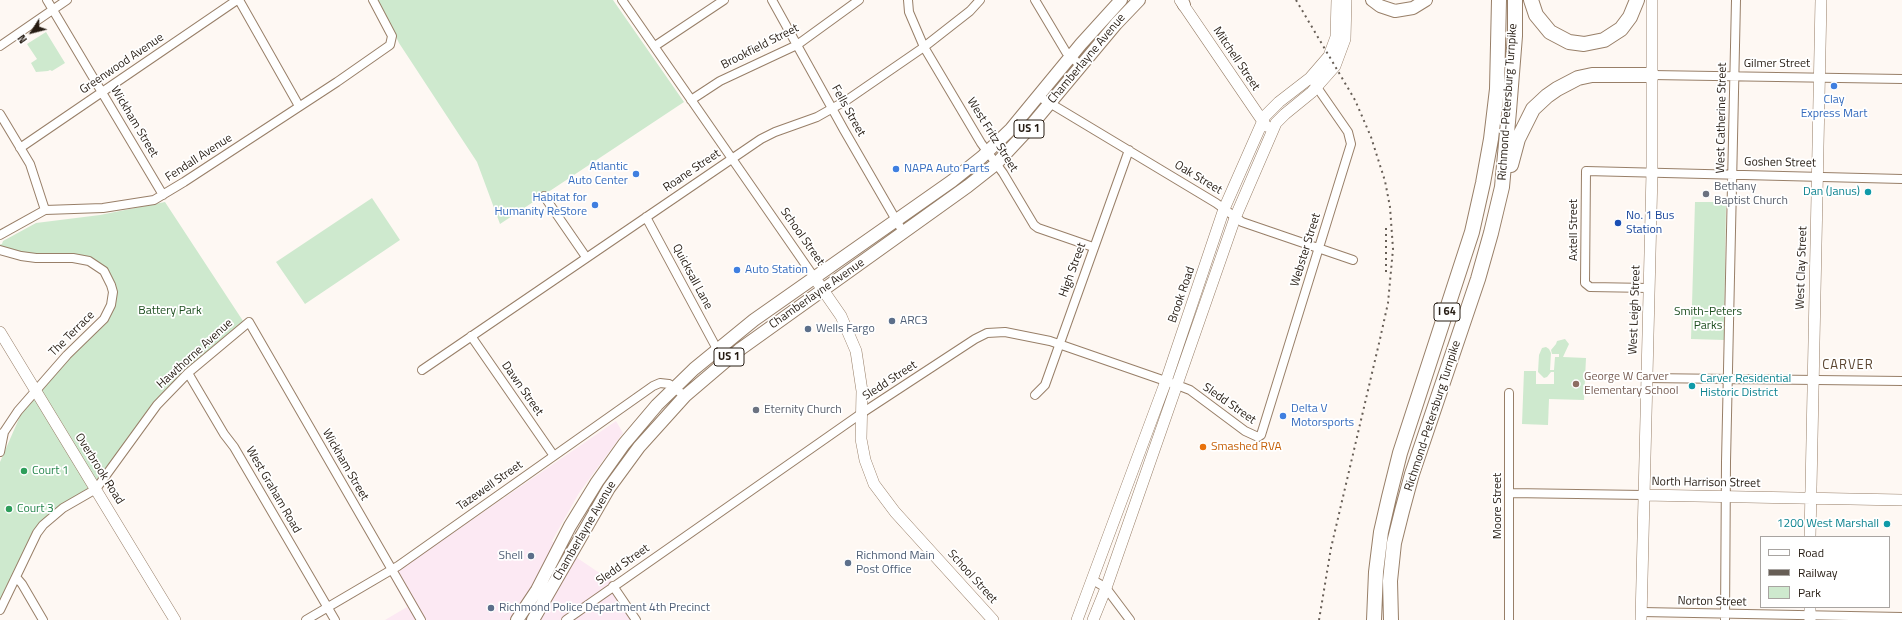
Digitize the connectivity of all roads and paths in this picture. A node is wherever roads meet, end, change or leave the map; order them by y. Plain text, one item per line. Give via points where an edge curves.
1 (46, 0) edge
2 (67, 0) edge
3 (238, 0) edge
4 (373, 0) edge
5 (622, 0) edge
6 (724, 0) edge
7 (772, 0) edge
8 (859, 0) edge
9 (908, 0) edge
10 (980, 0) edge
11 (1035, 0) edge
12 (1114, 0) edge
13 (1122, 0) edge
14 (1139, 0) edge
15 (1337, 0) edge
16 (1346, 0) edge
17 (1372, 0) edge
18 (1426, 0) edge
19 (1499, 0) edge
20 (1515, 0) edge
21 (1531, 0) edge
22 (1637, 0) edge
23 (1652, 0) edge
24 (1736, 0) edge
25 (1820, 0) edge
26 (1182, 2) edge
27 (53, 10) junction
28 (1101, 22) junction
29 (797, 45) junction
30 (0, 46) edge
31 (655, 46) junction
32 (924, 47) junction
33 (1071, 58) junction
34 (1081, 66) junction
35 (1652, 75) junction
36 (1735, 76) junction
37 (1819, 76) junction
38 (1310, 78) junction
39 (1902, 79) edge
40 (1317, 87) junction
41 (102, 92) junction
42 (1038, 96) junction
43 (691, 100) junction
44 (1050, 103) junction
45 (299, 106) junction
46 (833, 109) junction
47 (0, 114) edge
48 (1262, 121) junction
49 (1271, 133) junction
50 (20, 148) junction
51 (1129, 150) junction
52 (988, 153) junction
53 (732, 158) junction
54 (996, 164) junction
55 (1586, 171) joint
56 (1652, 172) junction
57 (1733, 174) junction
58 (1818, 176) junction
59 (1902, 179) edge
60 (1502, 187) junction
61 (163, 195) junction
62 (544, 196) dead end
63 (1224, 209) junction
64 (45, 210) junction
65 (646, 217) junction
66 (1235, 218) junction
67 (896, 220) junction
68 (903, 232) junction
69 (0, 235) edge
70 (1093, 247) junction
71 (0, 250) edge
72 (1319, 250) junction
73 (586, 257) junction
74 (1353, 260) dead end
75 (814, 277) junction
76 (1649, 288) junction
77 (823, 290) junction
78 (249, 322) joint
79 (0, 332) edge
80 (471, 336) junction
81 (1059, 344) junction
82 (717, 349) junction
83 (422, 370) dead end
84 (188, 373) junction
85 (1646, 378) junction
86 (1729, 379) junction
87 (1812, 380) junction
88 (1902, 381) edge
89 (1171, 383) junction
90 (675, 387) junction
91 (35, 392) junction
92 (1509, 393) dead end
93 (1035, 395) dead end
94 (685, 396) junction
95 (862, 413) junction
96 (2, 433) edge
97 (1258, 437) joint
98 (0, 452) edge
99 (554, 456) junction
100 (96, 489) junction
101 (1510, 493) junction
102 (1643, 495) junction
103 (1727, 497) junction
104 (1810, 498) junction
105 (1902, 500) edge
106 (1810, 536) edge
107 (392, 570) junction
108 (16, 577) junction
109 (1093, 580) junction
110 (613, 586) junction
111 (1106, 588) junction
112 (328, 608) junction
113 (0, 610) edge
114 (1810, 614) edge
115 (1642, 616) edge
116 (1725, 617) edge
117 (1902, 617) edge
118 (43, 620) edge
119 (175, 620) edge
120 (306, 620) edge
121 (335, 620) edge
122 (421, 620) edge
123 (517, 620) edge
124 (533, 620) edge
125 (566, 620) edge
126 (636, 620) edge
127 (993, 620) edge
128 (1077, 620) edge
129 (1093, 620) edge
130 (1130, 620) edge
131 (1374, 620) edge
132 (1391, 620) edge
133 (1509, 620) edge

1 - 27 street, Wickham Street
2 - 27 street
3 - 41 street, Greenwood Avenue
3 - 45 street
4 - 45 street, Fendall Avenue via 392,36 390,45
5 - 31 street, School Street
6 - 31 street
7 - 29 street, Fells Street
8 - 29 street, Brookfield Street
9 - 32 street, West Fritz Street via 909,12
10 - 32 street, Roane Street
11 - 33 street
12 - 28 main road, Chamberlayne Avenue
13 - 28 main road, Chamberlayne Avenue / US 1
14 - 34 main road, Chamberlayne Avenue / US 1
15 - 38 main road, Brook Road via 1334,43 1326,60
16 - 40 main road, Brook Road via 1346,33 1342,52 1333,70
17 - 18 main road via 1395,11 1413,8
19 - 131 highway, Richmond-Petersburg Turnpike / I 64 via 1497,89 1483,183 1470,239 1400,453 1389,497 1376,572
20 - 60 highway, Richmond-Petersburg Turnpike / I 64 via 1510,111
21 - 22 highway via 1536,14 1550,32 1569,42 1584,44 1604,40 1621,29 1630,17
23 - 35 main road, West Leigh Street
24 - 36 street, West Catherine Street
25 - 37 main road, West Clay Street
26 - 48 main road, Mitchell Street
27 - 30 street
27 - 41 street, Wickham Street
28 - 33 main road, Chamberlayne Avenue / US 1
29 - 43 street, Brookfield Street via 720,81
29 - 46 street, Fells Street
31 - 43 street, School Street
32 - 46 street, Roane Street
32 - 52 street, West Fritz Street
33 - 34 street
33 - 42 main road, Chamberlayne Avenue / US 1
34 - 44 main road, Chamberlayne Avenue / US 1
35 - 36 street, Gilmer Street
35 - 56 main road, West Leigh Street
35 - 60 highway via 1592,75 1578,78 1547,96 1533,109 1525,123
36 - 37 street, Gilmer Street
36 - 57 street, West Catherine Street
37 - 39 street, Gilmer Street
37 - 58 main road, West Clay Street
38 - 40 street, Webster Street
38 - 48 main road, Brook Road via 1279,102
40 - 49 main road, Brook Road via 1282,116
40 - 72 street, Webster Street via 1351,140
41 - 50 street, Greenwood Avenue
41 - 61 street, Wickham Street
42 - 44 street, Oak Street
42 - 52 main road, Chamberlayne Avenue / US 1
43 - 53 street, School Street
44 - 51 street, Oak Street
44 - 54 main road, Chamberlayne Avenue / US 1
45 - 61 street, Fendall Avenue
46 - 53 street, Roane Street via 817,118 775,132
46 - 67 street, Fells Street
47 - 50 street
48 - 49 main road, Mitchell Street
48 - 63 main road, Brook Road
49 - 66 main road, Brook Road
50 - 64 street via 30,164
51 - 63 street, Oak Street
51 - 70 street, High Street
52 - 54 street, West Fritz Street
52 - 67 main road, Chamberlayne Avenue / US 1
53 - 65 street, Roane Street
53 - 75 street, School Street
54 - 68 main road, Chamberlayne Avenue / US 1
54 - 70 street, West Fritz Street via 1036,227
55 - 56 street, Goshen Street
55 - 76 street, Axtell Street via 1585,283 1590,287
56 - 57 street, Goshen Street
56 - 76 main road, West Leigh Street
57 - 58 street, Goshen Street
57 - 86 street, West Catherine Street
58 - 59 street, Goshen Street
58 - 87 main road, West Clay Street
60 - 132 highway, Richmond-Petersburg Turnpike / I 64 via 1478,279 1412,474 1402,511 1394,543 1390,581
61 - 64 street, Fendall Avenue via 154,200 103,208
62 - 73 street
63 - 66 street, Oak Street
63 - 89 main road, Brook Road
64 - 69 street, Fendall Avenue
65 - 73 street, Roane Street
65 - 82 street, Quicksall Lane
66 - 72 street, Oak Street
66 - 89 main road, Brook Road
67 - 68 street, Fells Street
67 - 75 main road, Chamberlayne Avenue / US 1
68 - 77 main road, Chamberlayne Avenue / US 1
70 - 81 street, High Street
71 - 91 street, The Terrace via 36,258 83,259 99,266 111,285 111,305 104,319 67,355
72 - 74 street, Oak Street
72 - 97 street, Webster Street via 1261,435
73 - 80 street, Roane Street
75 - 77 main road, School Street
75 - 82 main road, Chamberlayne Avenue / US 1
76 - 85 main road, West Leigh Street
77 - 94 main road, Chamberlayne Avenue / US 1 via 730,356
77 - 95 main road, School Street via 841,316 856,352 862,376
78 - 84 street, Hawthorne Avenue
78 - 107 street, Wickham Street
79 - 91 main road, Overbrook Road
80 - 83 street, Roane Street
80 - 99 street, Dawn Street
81 - 89 street, Sledd Street
81 - 93 street, High Street via 1044,385
81 - 95 street, Sledd Street via 1005,332 987,333
82 - 90 main road, Chamberlayne Avenue / US 1
84 - 100 street, Hawthorne Avenue via 157,405
84 - 112 street, West Graham Road via 224,434 234,446
85 - 86 street
85 - 102 main road, West Leigh Street
86 - 87 street
86 - 103 street, West Catherine Street
87 - 88 street
87 - 104 main road, West Clay Street
89 - 97 street, Sledd Street via 1190,390 1245,431
89 - 109 main road, Brook Road
89 - 111 main road, Brook Road
90 - 94 street
90 - 99 street, Tazewell Street via 664,383 656,384
90 - 123 main road, Chamberlayne Avenue / US 1 via 640,425 597,482 570,526 537,590
91 - 96 street, The Terrace
91 - 100 main road, Overbrook Road
92 - 101 street, Moore Street
94 - 124 main road, Chamberlayne Avenue / US 1 via 639,447 609,488
95 - 110 street, Sledd Street
95 - 127 main road, School Street via 862,450 874,484
96 - 98 street
99 - 107 street, Tazewell Street
100 - 108 street, Hawthorne Avenue via 62,508 43,525
100 - 119 main road, Overbrook Road
101 - 102 street, North Harrison Street
101 - 133 street, Moore Street
102 - 103 main road, North Harrison Street
102 - 115 main road, West Leigh Street
103 - 104 main road, North Harrison Street
103 - 116 street, West Catherine Street
104 - 105 main road, North Harrison Street
104 - 106 main road, West Clay Street
107 - 112 street, Tazewell Street
107 - 122 street, Wickham Street
108 - 113 street, Hawthorne Avenue
108 - 118 street
109 - 111 street
109 - 128 main road, Brook Road
110 - 125 street, Sledd Street
110 - 126 street
111 - 129 main road, Brook Road
111 - 130 street
112 - 120 street, Tazewell Street
112 - 121 street, West Graham Road
114 - 116 street, Norton Street
114 - 117 street, Norton Street
115 - 116 street, Norton Street

